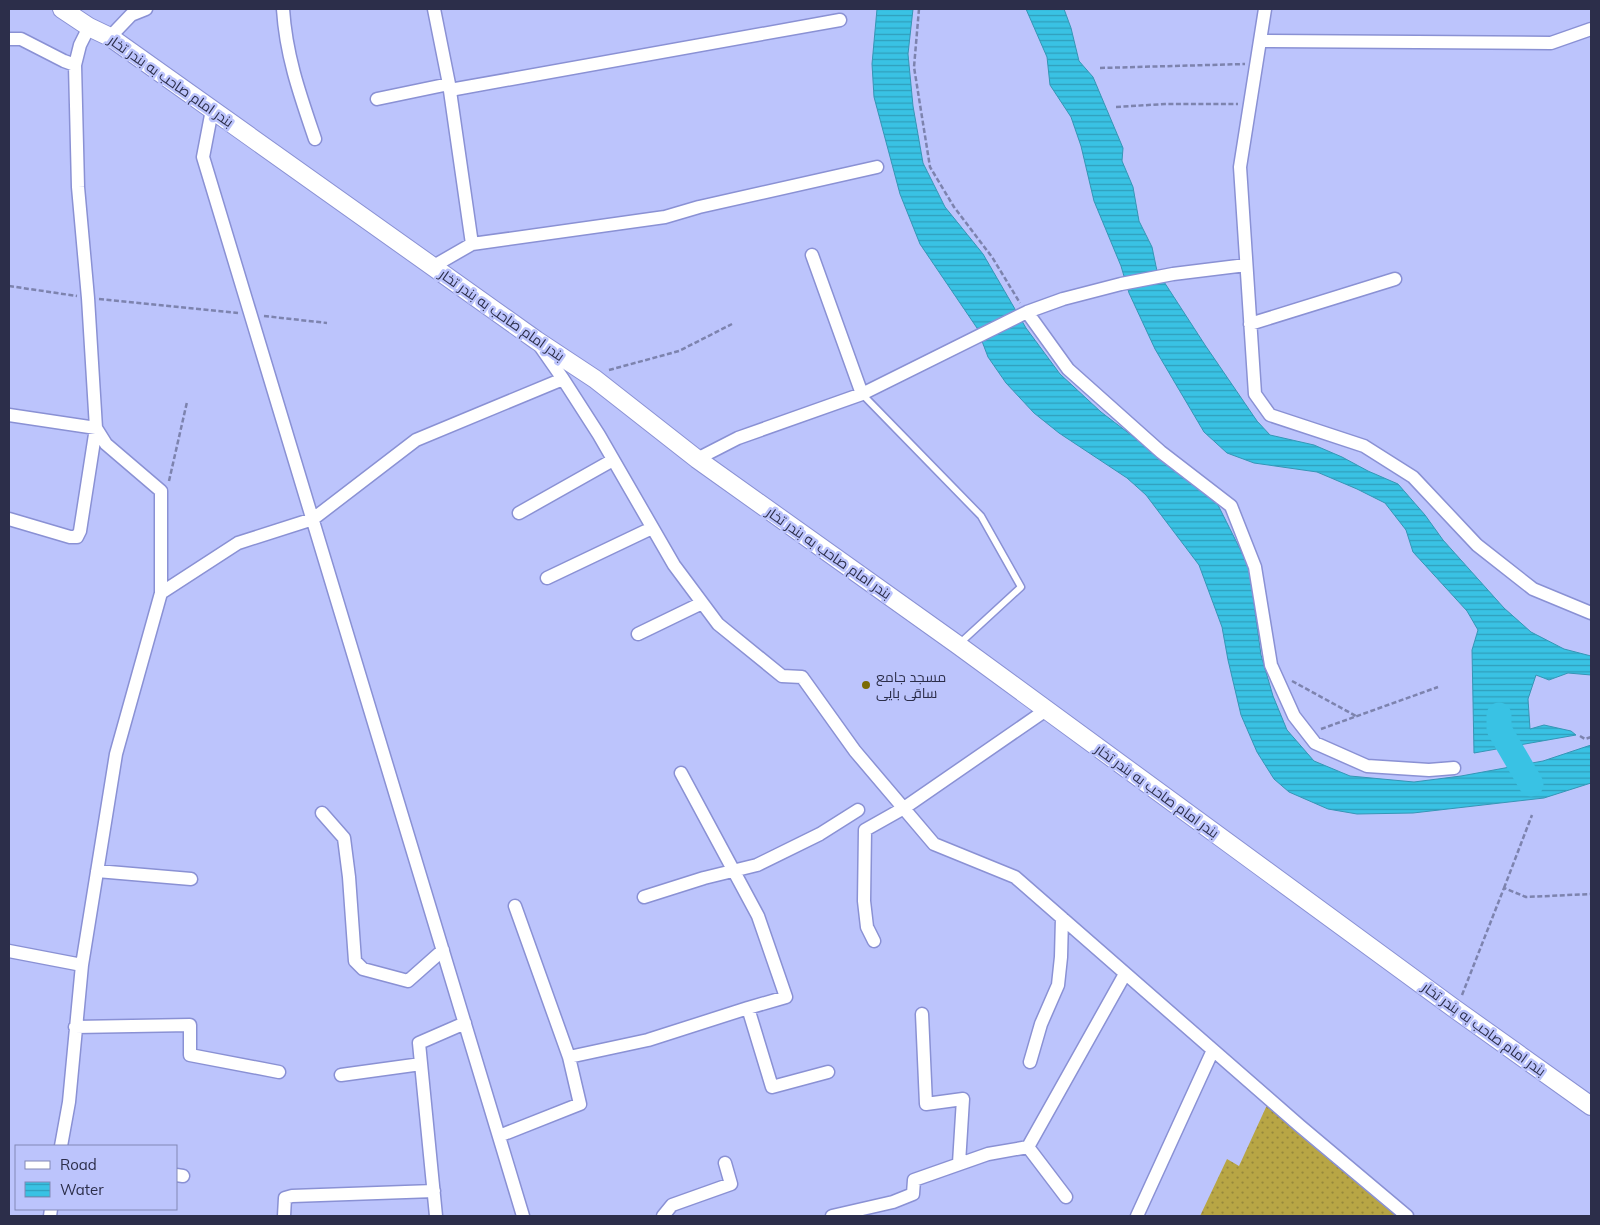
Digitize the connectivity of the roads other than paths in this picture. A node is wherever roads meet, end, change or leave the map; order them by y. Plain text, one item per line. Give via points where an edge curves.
1 (62, 9) edge
2 (146, 9) edge
3 (283, 9) edge
4 (434, 9) edge
5 (1265, 9) edge
6 (840, 20) dead end
7 (89, 27) junction
8 (1591, 29) edge
9 (110, 37) junction
10 (9, 39) edge
11 (1260, 41) junction
12 (75, 65) junction
13 (450, 87) junction
14 (377, 99) dead end
15 (212, 110) junction
16 (315, 139) dead end
17 (877, 168) dead end
18 (472, 244) junction
19 (812, 255) dead end
20 (1246, 266) junction
21 (432, 267) junction
22 (1395, 279) dead end
23 (1026, 312) junction
24 (1250, 324) junction
25 (536, 340) junction
26 (564, 379) junction
27 (862, 394) junction
28 (9, 415) edge
29 (96, 428) junction
30 (697, 459) junction
31 (613, 460) junction
32 (519, 513) dead end
33 (313, 519) junction
34 (9, 521) edge
35 (652, 528) junction
36 (547, 578) dead end
37 (161, 593) junction
38 (702, 603) junction
39 (1591, 613) edge
40 (638, 634) dead end
41 (958, 645) junction
42 (1046, 710) junction
43 (1454, 768) dead end
44 (682, 773) dead end
45 (904, 808) junction
46 (858, 810) dead end
47 (322, 813) dead end
48 (97, 871) junction
49 (734, 872) junction
50 (190, 879) dead end
51 (644, 897) dead end
52 (515, 906) dead end
53 (1062, 918) junction
54 (874, 941) dead end
55 (443, 950) junction
56 (9, 951) edge
57 (82, 965) junction
58 (1125, 974) junction
59 (748, 1008) junction
60 (922, 1014) dead end
61 (465, 1023) junction
62 (75, 1028) junction
63 (1213, 1050) junction
64 (569, 1058) junction
65 (1030, 1062) dead end
66 (421, 1064) junction
67 (279, 1072) dead end
68 (828, 1072) dead end
69 (341, 1075) dead end
70 (1591, 1106) edge
71 (499, 1136) junction
72 (62, 1145) edge
73 (1028, 1147) junction
74 (725, 1164) dead end
75 (959, 1164) junction
76 (434, 1191) junction
77 (1066, 1197) dead end
78 (284, 1216) edge
79 (436, 1216) edge
80 (523, 1216) edge
81 (663, 1216) edge
82 (832, 1216) edge
83 (1137, 1216) edge
84 (1407, 1216) edge

1 - 7 main road, بندر امام صاحب به بندر تخار
2 - 9 street via 131,15
3 - 16 street via 295,83
4 - 13 street
5 - 11 street
6 - 13 street
7 - 9 main road, بندر امام صاحب به بندر تخار
7 - 12 street
8 - 11 street via 1551,43
9 - 15 main road, بندر امام صاحب به بندر تخار
10 - 12 street via 21,39
11 - 20 street via 1240,167
12 - 29 street via 78,187
13 - 14 street
13 - 18 street
15 - 21 main road, بندر امام صاحب به بندر تخار
15 - 33 street via 203,157
17 - 18 street via 665,217
18 - 21 street
19 - 27 street
20 - 23 street via 1121,284
20 - 24 street
21 - 25 main road, بندر امام صاحب به بندر تخار
22 - 24 street
23 - 27 street
23 - 43 street via 1068,369 1160,452 1231,506 1255,567 1271,665 1294,716 1315,743 1367,766 1429,770
24 - 39 street via 1255,394 1270,415 1364,446 1413,477 1477,545 1533,589
25 - 26 street
25 - 30 main road, بندر امام صاحب به بندر تخار via 595,379
26 - 31 street
26 - 33 street via 416,440
27 - 30 street via 738,438
27 - 41 lane via 981,516 1021,587
28 - 29 street
29 - 34 street via 77,537
29 - 37 street via 106,444 161,491
30 - 41 main road, بندر امام صاحب به بندر تخار
31 - 32 street
31 - 35 street
33 - 37 street via 238,542
33 - 55 street
35 - 36 street
35 - 38 street
37 - 48 street via 116,754
38 - 40 street
38 - 45 street via 718,624 782,676 802,677 855,751
41 - 42 main road, بندر امام صاحب به بندر تخار
42 - 45 street
42 - 70 main road, بندر امام صاحب به بندر تخار
44 - 49 street
45 - 53 street via 934,844 1015,877
45 - 54 street via 866,830 864,901 867,927
46 - 49 street via 820,834 757,865
47 - 55 street via 344,838 354,960 363,968 408,981
48 - 50 street
48 - 57 street
49 - 51 street
49 - 59 street via 758,916 786,997
52 - 64 street
53 - 58 street
53 - 65 street via 1058,985 1041,1024
55 - 61 street
56 - 57 street
57 - 62 street
58 - 63 street
58 - 73 street
59 - 64 street via 648,1040
59 - 68 street via 772,1087
60 - 75 street via 926,1104 963,1099
61 - 66 street via 419,1043
61 - 71 street
62 - 67 street via 190,1025 190,1055
62 - 72 street
63 - 83 street
63 - 84 street
64 - 71 street via 580,1104
66 - 69 street
66 - 76 street
71 - 80 street
73 - 75 street via 988,1154
73 - 77 street
74 - 81 street via 731,1184 672,1206
75 - 82 street via 914,1180 913,1194
76 - 78 street via 292,1196 285,1198
76 - 79 street

